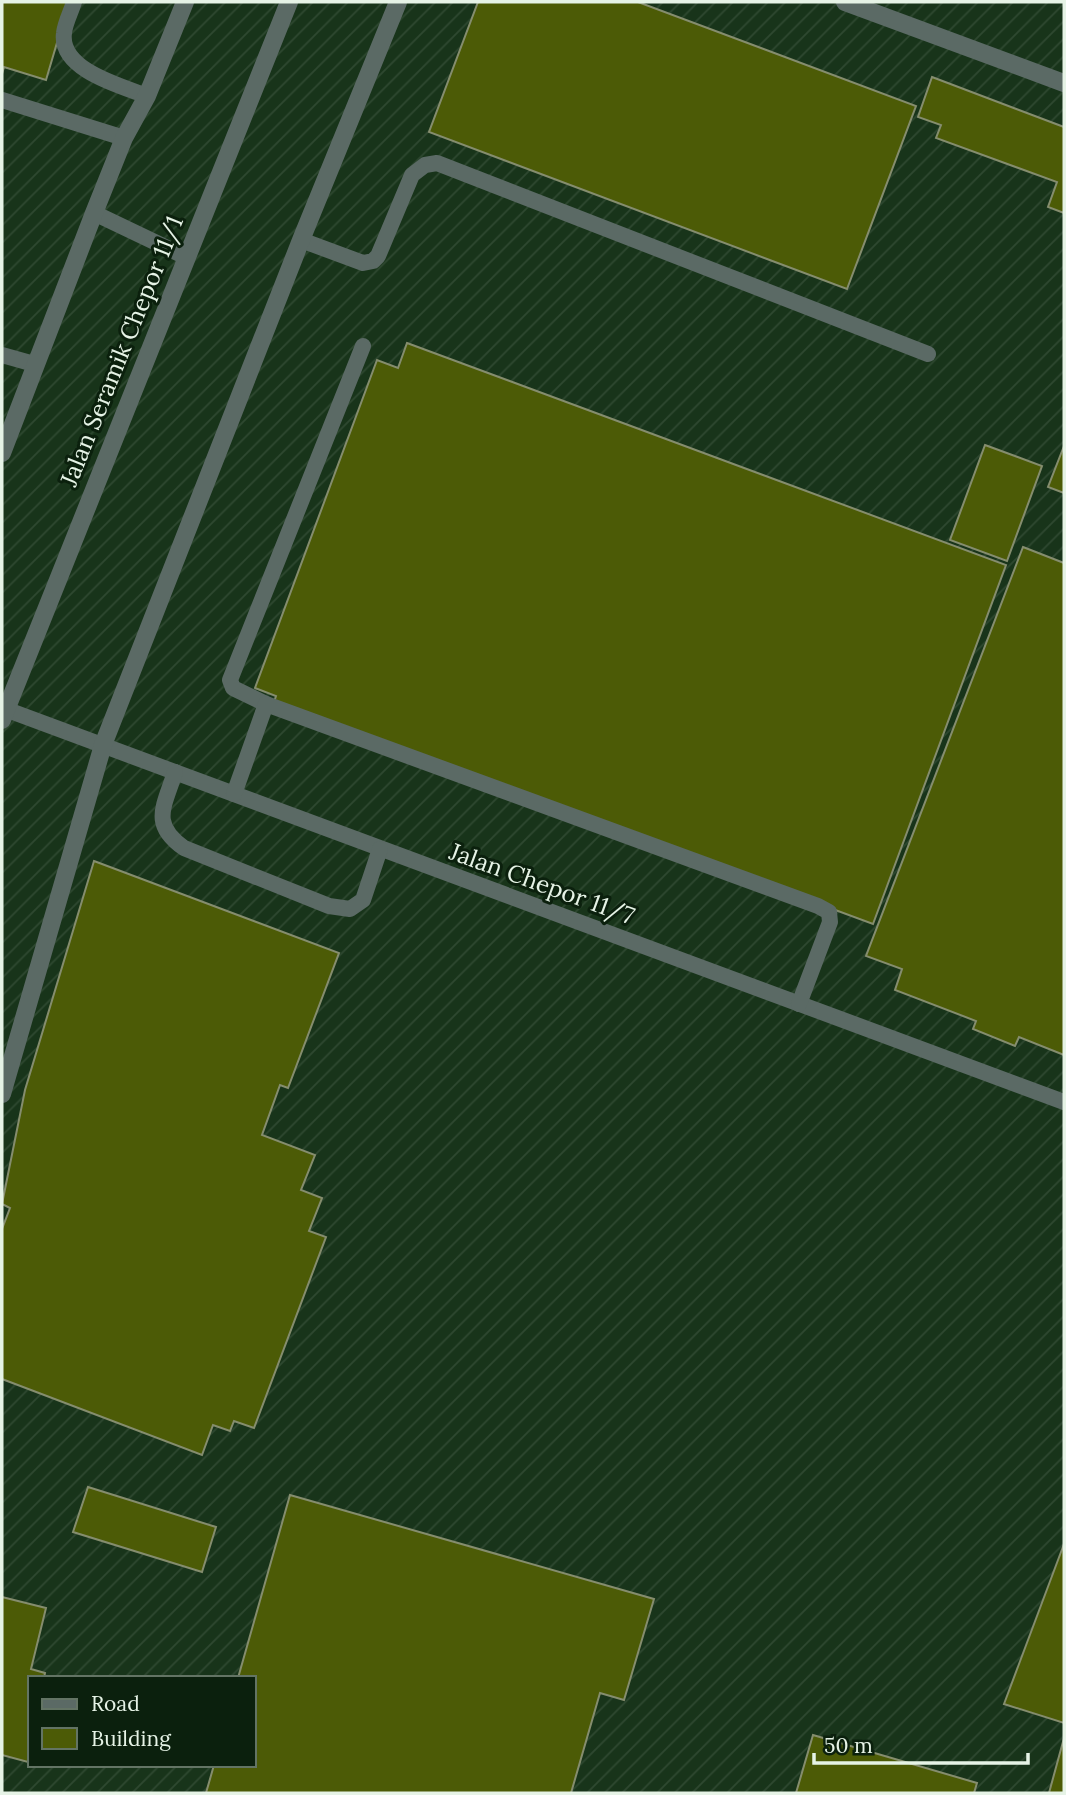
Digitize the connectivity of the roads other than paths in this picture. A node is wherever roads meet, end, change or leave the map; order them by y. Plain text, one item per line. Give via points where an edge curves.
1 (74, 2) edge
2 (185, 2) edge
3 (289, 2) edge
4 (398, 2) edge
5 (845, 2) edge
6 (1064, 83) edge
7 (147, 96) junction
8 (2, 100) edge
9 (124, 138) junction
10 (94, 213) junction
11 (301, 240) junction
12 (186, 257) junction
13 (363, 346) dead end
14 (928, 354) dead end
15 (2, 355) edge
16 (34, 364) junction
17 (2, 453) edge
18 (265, 704) junction
19 (3, 714) edge
20 (103, 745) junction
21 (176, 772) junction
22 (234, 794) junction
23 (380, 849) junction
24 (799, 1004) junction
25 (2, 1094) edge
26 (1064, 1102) edge

1 - 7 lane via 63,35 70,56 90,73
2 - 7 street
3 - 12 street, Jalan Seramik Chepor 11/1
4 - 11 street
5 - 6 street
7 - 9 street
8 - 9 lane
9 - 10 street
10 - 12 lane
10 - 16 street
11 - 14 lane via 363,263 373,261 412,175 437,163
11 - 20 street
12 - 19 street, Jalan Seramik Chepor 11/1
13 - 18 lane via 230,680 233,688
15 - 16 lane
16 - 17 street
18 - 22 lane
18 - 24 lane via 829,912 830,922
19 - 20 lane, Jalan Chepor 11/7
20 - 21 lane, Jalan Chepor 11/7
20 - 25 street
21 - 22 lane, Jalan Chepor 11/7
21 - 23 lane via 162,824 169,837 184,848 329,906 350,909 363,900
22 - 23 lane, Jalan Chepor 11/7
23 - 24 lane, Jalan Chepor 11/7
24 - 26 lane, Jalan Chepor 11/7

